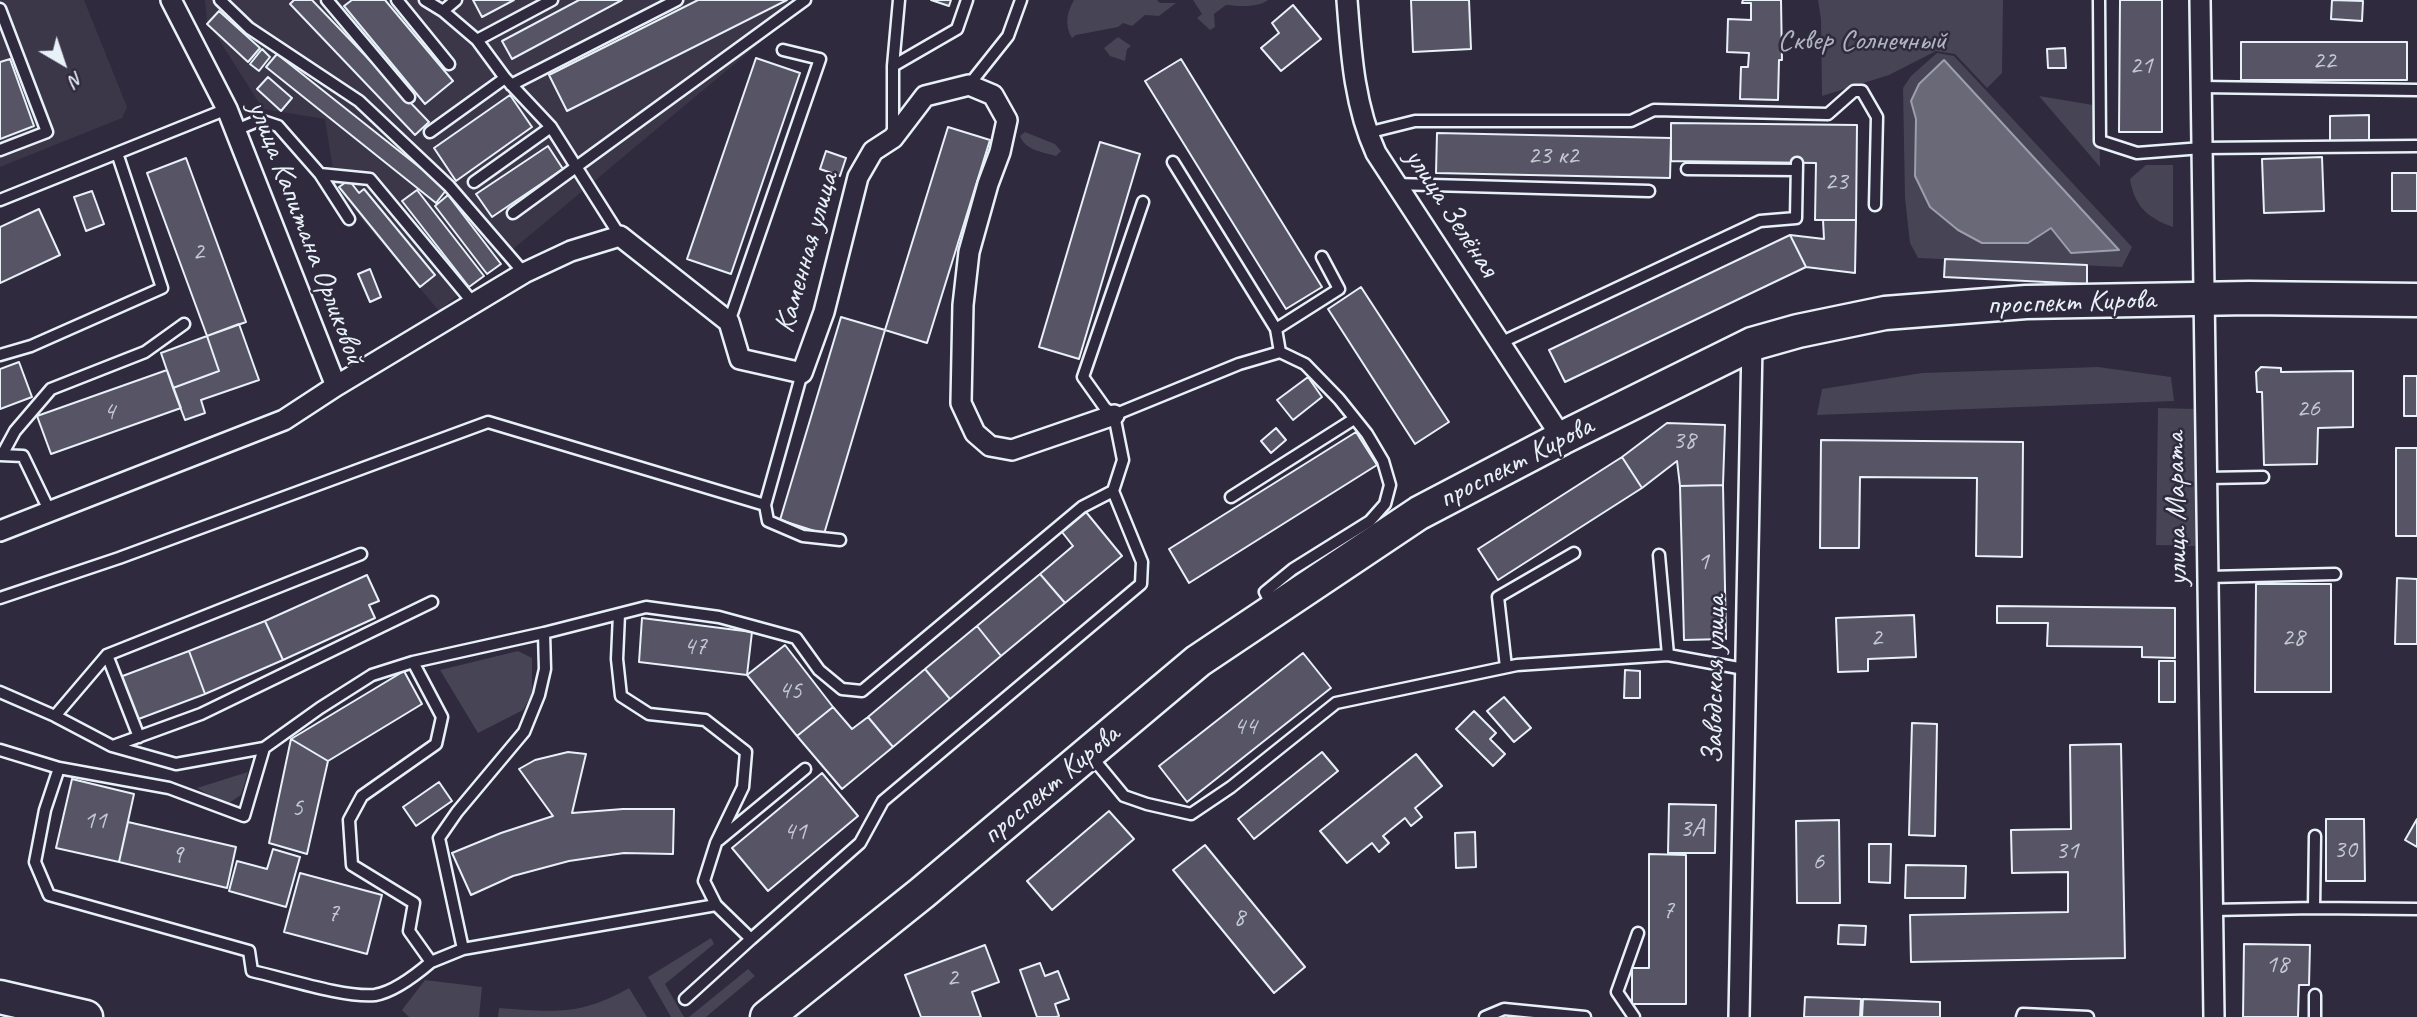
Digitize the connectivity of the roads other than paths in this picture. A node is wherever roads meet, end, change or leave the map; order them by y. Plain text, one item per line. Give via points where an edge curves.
1 (171, 0) edge
2 (220, 0) edge
3 (397, 0) edge
4 (425, 0) edge
5 (456, 0) edge
6 (552, 0) edge
7 (677, 0) edge
8 (804, 0) edge
9 (899, 0) edge
10 (967, 0) edge
11 (1021, 0) edge
12 (1347, 0) edge
13 (2099, 0) edge
14 (2200, 0) edge
15 (330, 1) edge
16 (0, 9) edge
17 (443, 11) junction
18 (477, 40) junction
19 (783, 50) dead end
20 (449, 64) dead end
21 (893, 66) junction
22 (508, 82) junction
23 (969, 85) junction
24 (2202, 87) junction
25 (2417, 90) edge
26 (409, 97) dead end
27 (227, 109) junction
28 (551, 127) junction
29 (236, 130) junction
30 (430, 132) dead end
31 (1367, 133) junction
32 (893, 138) junction
33 (2417, 146) edge
34 (2202, 148) junction
35 (0, 150) edge
36 (117, 153) junction
37 (1173, 162) dead end
38 (577, 167) junction
39 (1687, 169) dead end
40 (320, 174) junction
41 (474, 182) dead end
42 (1395, 184) junction
43 (1649, 191) dead end
44 (0, 200) edge
45 (1143, 202) dead end
46 (1875, 205) dead end
47 (513, 213) dead end
48 (349, 219) dead end
49 (620, 236) junction
50 (1322, 257) dead end
51 (524, 273) junction
52 (2204, 299) junction
53 (2417, 300) edge
54 (474, 304) junction
55 (729, 322) junction
56 (184, 324) dead end
57 (1276, 329) junction
58 (1500, 343) junction
59 (1752, 344) junction
60 (1280, 352) junction
61 (0, 355) edge
62 (802, 373) junction
63 (336, 386) junction
64 (1114, 415) junction
65 (1354, 419) junction
66 (1562, 438) junction
67 (1, 455) edge
68 (2263, 477) dead end
69 (2207, 478) junction
70 (1113, 491) junction
71 (1231, 497) dead end
72 (765, 505) junction
73 (50, 512) junction
74 (0, 531) edge
75 (840, 540) dead end
76 (1574, 553) dead end
77 (361, 554) dead end
78 (1659, 555) dead end
79 (2335, 573) dead end
80 (2208, 577) junction
81 (0, 598) edge
82 (432, 602) dead end
83 (1274, 610) junction
84 (619, 614) junction
85 (544, 634) junction
86 (107, 655) junction
87 (1668, 656) junction
88 (413, 662) junction
89 (1506, 667) junction
90 (1744, 669) junction
91 (0, 692) edge
92 (55, 716) junction
93 (139, 737) junction
94 (112, 746) junction
95 (264, 748) junction
96 (0, 750) edge
97 (1089, 753) junction
98 (59, 768) junction
99 (805, 769) dead end
100 (2315, 836) dead end
101 (716, 843) junction
102 (716, 905) junction
103 (2315, 908) junction
104 (2417, 909) edge
105 (2212, 910) junction
106 (1638, 933) dead end
107 (751, 939) junction
108 (463, 949) junction
109 (431, 962) junction
110 (2315, 995) dead end
111 (0, 996) edge
112 (685, 999) dead end
113 (79, 1016) edge
114 (767, 1017) edge
115 (1485, 1017) edge
116 (1585, 1017) edge
117 (1634, 1017) edge
118 (1739, 1017) edge
119 (2022, 1017) edge
120 (2088, 1017) edge
121 (2214, 1017) edge
122 (2315, 1017) edge

1 - 27 street, улица Капитана Орликовой
2 - 51 lane via 249,28 359,101 449,186
3 - 20 lane
4 - 17 lane
5 - 17 lane
6 - 18 lane
7 - 22 lane
8 - 38 lane
9 - 21 lane
10 - 21 lane via 957,29
11 - 23 lane via 1008,36
12 - 31 street, улица Зелёная via 1357,94
13 - 34 lane via 2101,141 2137,153
14 - 24 street, улица Марата
15 - 26 lane
16 - 35 lane via 47,132
17 - 18 lane
18 - 22 lane
19 - 55 lane via 820,59
21 - 32 lane
22 - 28 lane
22 - 30 lane
23 - 32 street, Каменная улица via 925,96
23 - 64 street via 993,95 1007,120 969,252 961,403 975,433 990,446 1012,450
24 - 25 lane
24 - 34 street, улица Марата
27 - 29 street, улица Капитана Орликовой
27 - 36 lane
28 - 38 lane
28 - 41 lane
29 - 40 lane via 260,120 278,126
29 - 63 street, улица Капитана Орликовой
31 - 42 street, улица Зелёная
31 - 46 lane via 1415,121 1631,121 1654,110 1797,119 1828,114 1854,91 1862,91 1877,117
32 - 62 street, Каменная улица via 873,151 858,177 824,312
33 - 34 lane
34 - 52 street, улица Марата
36 - 44 lane
36 - 61 lane via 162,288 31,346
37 - 57 lane
38 - 47 lane
38 - 49 lane
39 - 58 lane via 1797,166 1796,218 1760,221
40 - 48 lane
40 - 54 lane via 370,179
42 - 43 lane
42 - 58 street, улица Зелёная
45 - 64 lane via 1083,377
49 - 51 street via 571,251
49 - 55 street, Каменная улица
50 - 57 lane via 1339,289
51 - 54 street
52 - 53 main road, проспект Кирова
52 - 59 main road, проспект Кирова via 2026,302 1885,313
52 - 69 street, улица Марата
54 - 63 street
55 - 62 street, Каменная улица via 740,359
56 - 67 lane via 145,352 51,389
57 - 60 lane
58 - 66 street, улица Зелёная
59 - 66 main road, проспект Кирова
59 - 90 street, Заводская улица
60 - 64 lane
60 - 65 lane via 1305,364
62 - 72 lane
63 - 73 street, улица Капитана Орликовой via 284,420
64 - 70 lane via 1123,460
65 - 71 lane
65 - 83 lane via 1383,461 1390,485 1385,504 1370,521 1293,569 1265,593
66 - 83 main road, проспект Кирова via 1419,513
67 - 73 lane via 23,456
68 - 69 lane
69 - 80 street, улица Марата
70 - 84 lane via 1082,507 862,691 842,689 819,670 796,638 719,617 646,607
70 - 107 lane via 1142,562 1142,584 883,801 860,844
72 - 75 lane via 768,521 803,536
72 - 81 lane via 488,422
73 - 74 street, улица Капитана Орликовой
76 - 89 lane via 1499,597
77 - 86 lane
78 - 87 lane
79 - 80 lane
80 - 105 street, улица Марата
82 - 93 lane via 201,714
83 - 97 main road, проспект Кирова via 1198,661
84 - 85 lane
84 - 101 lane via 621,695 649,714 705,720 747,752 743,787
85 - 88 lane
85 - 108 lane via 545,669 524,732 439,838
86 - 92 lane
86 - 93 lane
87 - 89 lane
87 - 90 lane
88 - 95 lane via 372,675
88 - 109 lane via 442,717 436,744 362,796 349,820 351,854 352,865 414,903 409,931
89 - 97 lane via 1336,703 1191,814 1124,796
90 - 118 street, Заводская улица
91 - 92 lane
92 - 94 lane
93 - 94 lane
94 - 95 lane via 176,764
95 - 98 lane via 244,816 169,788
96 - 98 lane
97 - 114 main road, проспект Кирова
98 - 109 lane via 35,862 50,895 249,951 253,971 346,993 376,995
99 - 101 lane
100 - 103 lane
101 - 102 lane via 704,881
102 - 107 lane
102 - 108 lane
103 - 104 lane
103 - 105 lane
105 - 121 street, улица Марата
106 - 117 lane via 1617,992
107 - 112 lane
108 - 109 lane
110 - 122 lane
111 - 113 main road
115 - 116 lane via 1504,1009
119 - 120 lane

